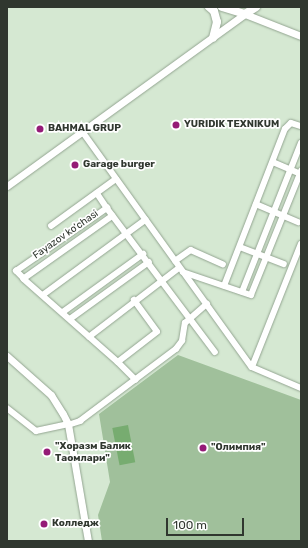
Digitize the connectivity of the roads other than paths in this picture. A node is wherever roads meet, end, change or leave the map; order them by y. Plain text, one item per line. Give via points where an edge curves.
1 (209, 7) edge
2 (222, 7) edge
3 (256, 7) edge
4 (245, 14) junction
5 (301, 36) edge
6 (213, 38) junction
7 (301, 126) edge
8 (83, 132) junction
9 (301, 143) edge
10 (272, 162) junction
11 (290, 169) junction
12 (301, 173) edge
13 (116, 179) junction
14 (7, 186) edge
15 (97, 193) junction
16 (256, 204) junction
17 (107, 208) junction
18 (273, 211) junction
19 (283, 215) junction
20 (113, 216) junction
21 (145, 220) junction
22 (298, 222) dead end
23 (51, 226) dead end
24 (128, 233) junction
25 (301, 244) edge
26 (240, 247) junction
27 (256, 253) junction
28 (143, 254) junction
29 (266, 257) junction
30 (175, 261) junction
31 (149, 262) junction
32 (223, 264) dead end
33 (284, 264) dead end
34 (181, 269) junction
35 (24, 279) junction
36 (162, 280) junction
37 (224, 286) junction
38 (242, 292) junction
39 (43, 295) junction
40 (134, 300) junction
41 (207, 304) junction
42 (62, 312) junction
43 (190, 318) junction
44 (70, 320) junction
45 (88, 336) junction
46 (214, 352) dead end
47 (7, 356) edge
48 (118, 362) junction
49 (252, 367) junction
50 (136, 380) junction
51 (300, 386) edge
52 (7, 408) edge
53 (68, 424) junction
54 (88, 541) edge

1 - 6 main road via 214,11 216,22
2 - 4 main road
3 - 4 main road
4 - 5 main road
4 - 6 main road
6 - 8 main road
7 - 10 street via 291,123 287,125
8 - 13 street
8 - 14 main road
9 - 11 street
10 - 11 street
10 - 16 street
11 - 12 street
11 - 18 street
12 - 19 street
13 - 15 street
13 - 21 street
15 - 17 street
15 - 23 street
16 - 18 street
16 - 26 street
17 - 20 street, Fayazov ko'chasi
17 - 35 street, Fayazov ko'chasi via 16,271
18 - 19 street
18 - 27 street
19 - 22 street
19 - 29 street
20 - 24 street
20 - 35 street, Fayazov ko'chasi
21 - 24 street
21 - 30 street
24 - 28 street
24 - 39 street
25 - 49 street
26 - 27 street
26 - 37 street
27 - 29 street
27 - 38 street
28 - 31 street
28 - 42 street
29 - 33 street
29 - 38 street via 251,295
30 - 32 street via 191,250
30 - 34 street
31 - 36 street
31 - 44 street
34 - 36 street
34 - 37 street
34 - 41 street
35 - 39 street
36 - 40 street
36 - 43 street
37 - 38 street
39 - 42 street
40 - 45 street
40 - 48 street via 157,332
41 - 43 street
41 - 49 street
42 - 44 street
43 - 46 street
43 - 50 street via 186,323 182,341 176,349
44 - 45 street
45 - 48 street
47 - 53 main road via 51,395
48 - 50 street
49 - 51 street
50 - 53 street via 80,421
52 - 53 street via 36,431
53 - 54 main road

